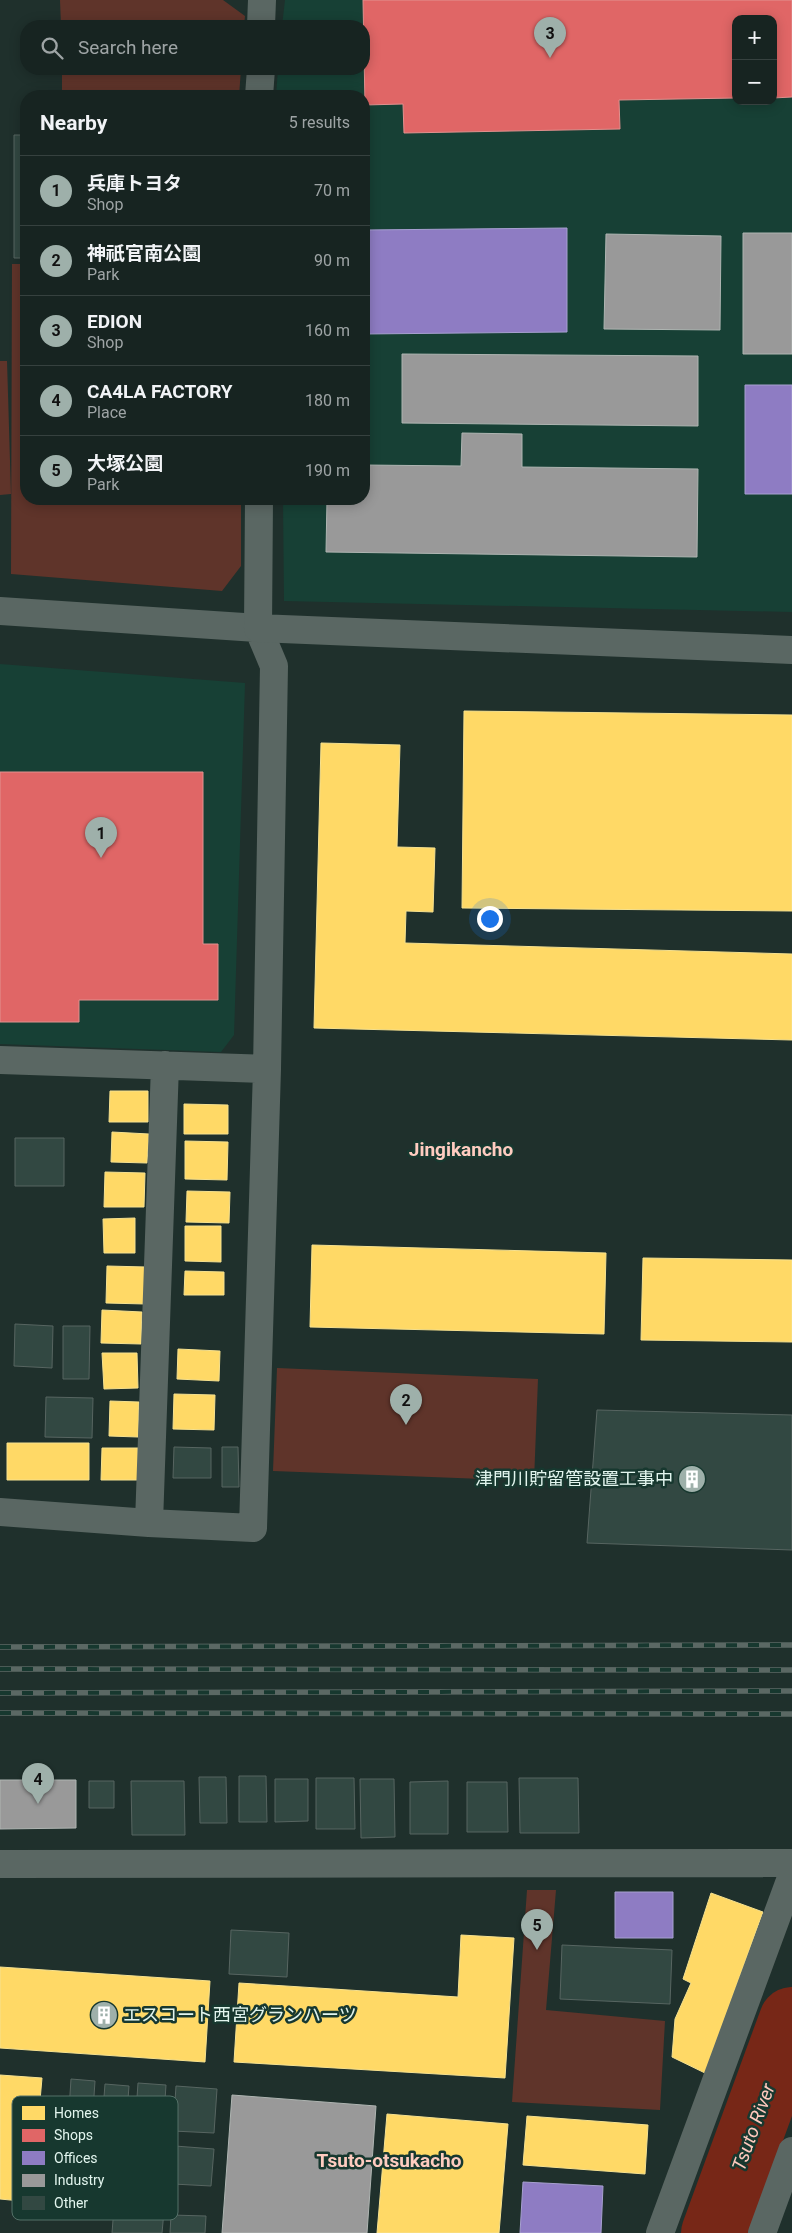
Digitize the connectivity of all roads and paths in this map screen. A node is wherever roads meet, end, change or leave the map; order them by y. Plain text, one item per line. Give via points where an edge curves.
1 (262, 0) edge
2 (261, 20) edge
3 (261, 75) edge
4 (259, 90) edge
5 (260, 505) edge
6 (0, 611) edge
7 (258, 628) junction
8 (792, 650) edge
9 (0, 1060) edge
10 (165, 1065) junction
11 (267, 1069) junction
12 (0, 1512) edge
13 (149, 1523) junction
14 (792, 1863) edge
15 (0, 1864) edge
16 (792, 1875) edge
17 (792, 2150) edge
18 (660, 2233) edge
19 (762, 2233) edge

1 - 2 street
3 - 4 street
5 - 7 street
6 - 7 street
7 - 8 street
7 - 11 street via 274,666
9 - 10 street
10 - 11 street
10 - 13 street
11 - 13 street via 253,1528
12 - 13 street
14 - 15 street
16 - 18 street
17 - 19 street

